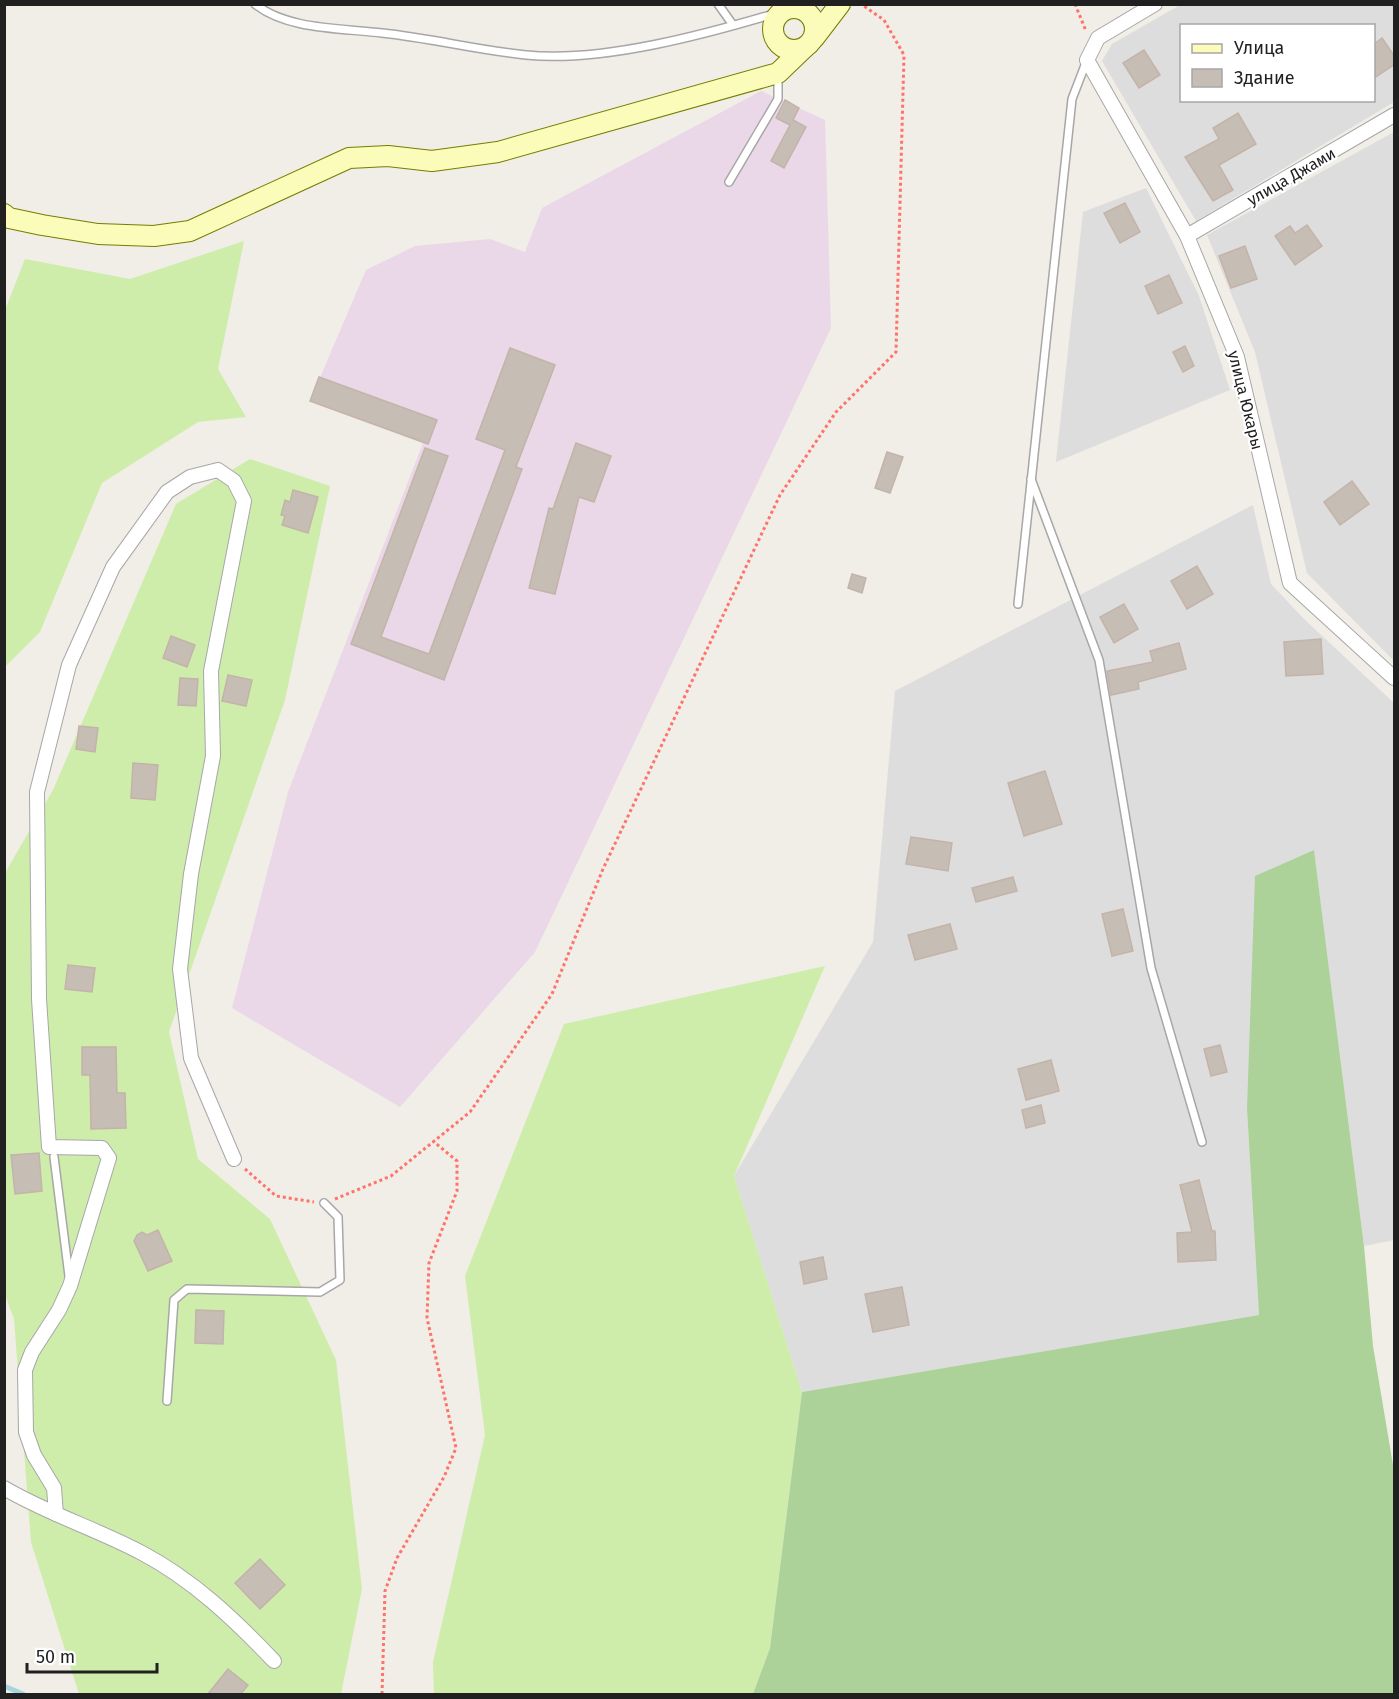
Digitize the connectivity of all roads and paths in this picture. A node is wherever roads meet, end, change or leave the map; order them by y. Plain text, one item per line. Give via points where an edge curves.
1 (255, 4) edge
2 (718, 4) edge
3 (840, 4) edge
4 (861, 4) edge
5 (1075, 4) edge
6 (1155, 4) edge
7 (803, 6) edge
8 (780, 12) junction
9 (733, 25) junction
10 (773, 31) junction
11 (809, 43) junction
12 (1093, 49) junction
13 (778, 74) junction
14 (1395, 115) edge
15 (729, 182) dead end
16 (4, 214) edge
17 (1187, 236) junction
18 (1031, 478) junction
19 (1017, 604) dead end
20 (1395, 678) edge
21 (433, 1141) junction
22 (1202, 1142) dead end
23 (54, 1157) dead end
24 (234, 1160) joint
25 (324, 1203) junction
26 (70, 1286) junction
27 (167, 1401) dead end
28 (4, 1488) edge
29 (56, 1514) junction
30 (273, 1661) dead end
31 (382, 1695) edge

1 - 9 lane via 262,11 315,25 527,55 604,51
2 - 9 lane
3 - 11 street
4 - 21 path via 884,20 904,55 896,352 836,412 780,495 603,869 552,994 470,1112
5 - 12 path
6 - 12 street
7 - 8 street
7 - 11 street via 815,24
8 - 9 lane
8 - 10 street
10 - 11 street via 784,48 790,50
10 - 13 street
11 - 13 street
12 - 17 street, улица Юкары
12 - 18 lane via 1071,99
13 - 15 lane via 778,99
13 - 16 street via 498,152 432,161 388,156 349,158 190,231 154,236 98,234
14 - 17 street, улица Джами
17 - 20 street, улица Юкары via 1237,357 1290,583
18 - 19 lane
18 - 22 lane via 1099,660 1151,968
21 - 25 path via 391,1176
21 - 31 path via 457,1161 457,1191 429,1263 427,1318 456,1448 444,1477 397,1558 385,1592
23 - 26 lane
24 - 25 path via 276,1196
24 - 26 street via 191,1058 180,969 191,874 213,756 212,671 244,501 234,481 218,470 190,477 167,492 114,567 69,665 37,792 39,999 49,1147 102,1148 108,1158
25 - 27 lane via 338,1217 340,1281 320,1292 187,1289 174,1300
26 - 29 street via 25,1370 26,1432 34,1455 54,1488
28 - 29 street
29 - 30 street via 142,1553 198,1588

